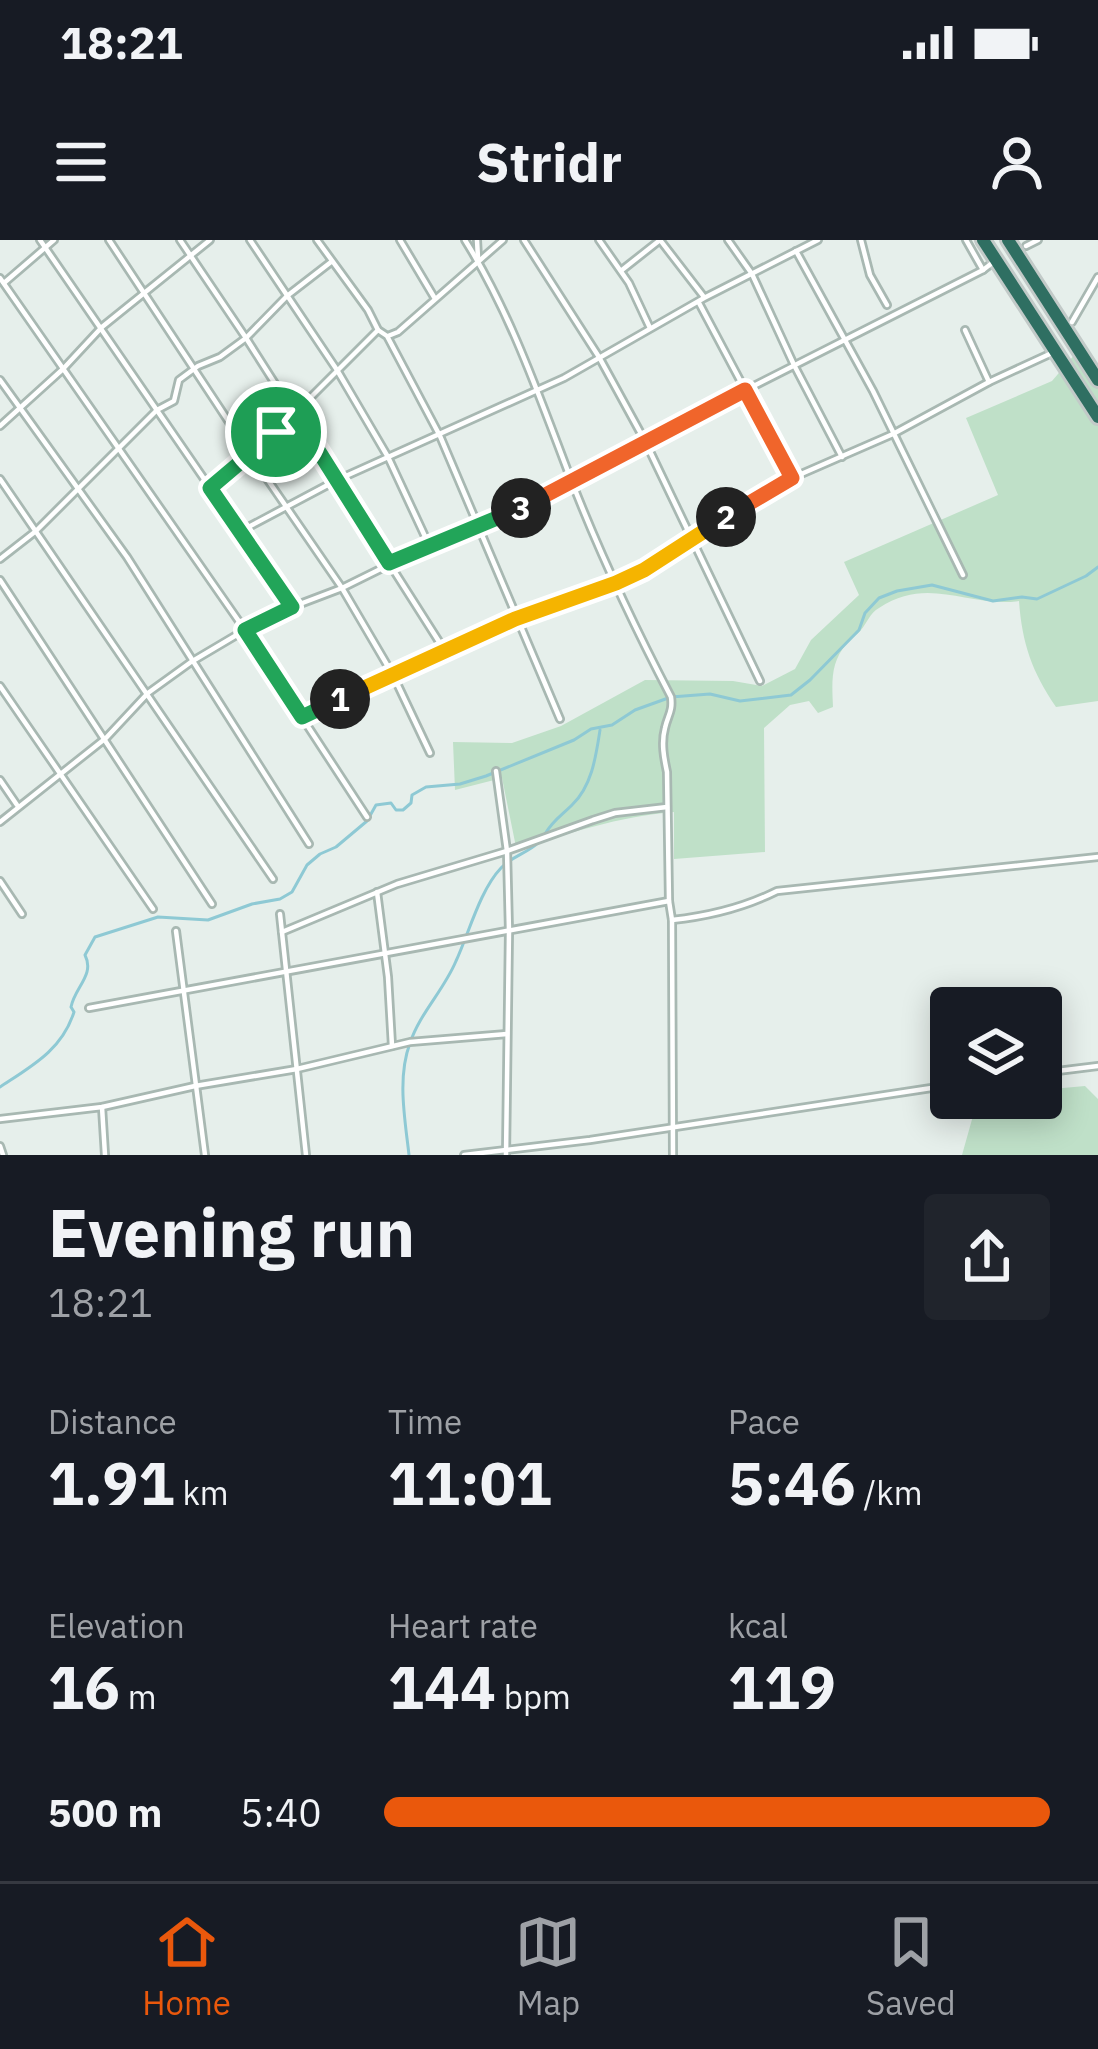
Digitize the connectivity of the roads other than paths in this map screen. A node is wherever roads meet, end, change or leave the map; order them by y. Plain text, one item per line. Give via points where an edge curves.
1 (54, 240) edge
2 (110, 240) edge
3 (180, 240) edge
4 (210, 240) edge
5 (250, 240) edge
6 (317, 240) edge
7 (400, 240) edge
8 (465, 240) edge
9 (476, 240) edge
10 (503, 240) edge
11 (524, 240) edge
12 (598, 240) edge
13 (728, 240) edge
14 (818, 240) edge
15 (861, 240) edge
16 (966, 240) edge
17 (983, 240) edge
18 (1008, 240) edge
19 (1038, 240) edge
20 (42, 243) edge
21 (808, 243) edge
22 (1026, 246) dead end
23 (796, 251) junction
24 (191, 256) junction
25 (996, 260) junction
26 (332, 261) junction
27 (478, 261) junction
28 (983, 270) junction
29 (620, 271) junction
30 (752, 274) junction
31 (1098, 277) edge
32 (2, 285) edge
33 (146, 292) junction
34 (287, 296) junction
35 (435, 298) junction
36 (701, 299) junction
37 (887, 305) dead end
38 (1072, 322) dead end
39 (102, 327) junction
40 (650, 328) junction
41 (965, 330) dead end
42 (378, 331) junction
43 (387, 336) junction
44 (247, 338) junction
45 (845, 339) junction
46 (1054, 352) junction
47 (599, 357) junction
48 (794, 365) junction
49 (195, 368) junction
50 (63, 369) junction
51 (337, 370) junction
52 (0, 380) edge
53 (1098, 380) edge
54 (989, 382) junction
55 (539, 389) junction
56 (745, 390) junction
57 (20, 408) junction
58 (157, 410) junction
59 (294, 412) junction
60 (1098, 417) edge
61 (0, 426) edge
62 (893, 434) junction
63 (440, 436) junction
64 (645, 441) junction
65 (119, 450) junction
66 (250, 454) junction
67 (388, 457) junction
68 (842, 457) junction
69 (792, 478) junction
70 (0, 479) edge
71 (337, 480) junction
72 (571, 480) junction
73 (210, 488) junction
74 (78, 490) junction
75 (286, 507) junction
76 (479, 526) junction
77 (36, 531) junction
78 (239, 532) junction
79 (694, 540) junction
80 (429, 544) junction
81 (0, 559) edge
82 (389, 563) junction
83 (963, 575) dead end
84 (0, 580) edge
85 (616, 583) junction
86 (342, 588) junction
87 (292, 607) junction
88 (515, 619) junction
89 (245, 630) junction
90 (446, 651) junction
91 (191, 662) junction
92 (393, 675) junction
93 (760, 681) dead end
94 (0, 686) edge
95 (148, 693) junction
96 (302, 717) junction
97 (560, 719) dead end
98 (106, 738) junction
99 (430, 753) dead end
100 (496, 771) dead end
101 (60, 772) junction
102 (0, 780) edge
103 (18, 806) junction
104 (668, 807) junction
105 (367, 817) dead end
106 (0, 822) edge
107 (309, 844) dead end
108 (507, 851) junction
109 (1098, 856) edge
110 (273, 879) dead end
111 (0, 881) edge
112 (377, 892) junction
113 (669, 901) junction
114 (212, 904) dead end
115 (152, 909) dead end
116 (22, 914) dead end
117 (280, 914) dead end
118 (672, 920) junction
119 (176, 931) dead end
120 (509, 931) junction
121 (282, 932) junction
122 (383, 954) junction
123 (286, 971) junction
124 (183, 990) junction
125 (88, 1008) dead end
126 (507, 1034) junction
127 (392, 1046) junction
128 (1098, 1066) edge
129 (297, 1069) junction
130 (1062, 1070) edge
131 (195, 1086) junction
132 (930, 1087) edge
133 (102, 1107) junction
134 (0, 1119) edge
135 (673, 1126) junction
136 (0, 1146) edge
137 (505, 1152) edge
138 (3, 1155) edge
139 (105, 1155) edge
140 (205, 1155) edge
141 (306, 1155) edge
142 (464, 1155) edge
143 (673, 1155) edge

1 - 20 street
2 - 33 street
3 - 24 street
4 - 24 street
5 - 34 street
6 - 26 street
7 - 35 street
8 - 27 street
9 - 27 street
10 - 27 street
11 - 47 street
12 - 29 street
13 - 30 street
14 - 21 street
15 - 37 street
16 - 28 street
17 - 25 highway
18 - 53 highway
19 - 22 street
20 - 32 street
20 - 39 street
21 - 23 street
23 - 30 street
23 - 45 street
24 - 33 street
24 - 44 street
25 - 28 street
25 - 46 highway
26 - 34 street
26 - 42 street
27 - 35 street
27 - 55 street
28 - 45 street
29 - 36 street via 660,240
29 - 40 street
30 - 36 street
30 - 48 street
31 - 38 street
32 - 50 street
33 - 39 street
33 - 49 street
34 - 44 street
34 - 51 street
35 - 43 street
36 - 40 street
36 - 56 street
39 - 50 street
39 - 58 street
40 - 47 street
41 - 54 street
42 - 43 street
42 - 51 street
43 - 63 street
44 - 49 street
44 - 59 street
45 - 48 street
45 - 62 street
46 - 54 street
46 - 60 highway
47 - 55 street
47 - 64 street
48 - 56 street
48 - 68 street
49 - 58 street
49 - 66 street
50 - 57 street
50 - 65 street
51 - 59 street
51 - 67 street
52 - 57 street
54 - 62 street
55 - 63 street
55 - 72 street
56 - 64 street
56 - 69 street
57 - 61 street
57 - 74 street
58 - 65 street
58 - 73 street
59 - 66 street
59 - 71 street
62 - 68 street
62 - 83 street
63 - 67 street
63 - 76 street
64 - 72 street
64 - 79 street
65 - 74 street
65 - 89 street
66 - 73 street
66 - 75 street
67 - 71 street
67 - 80 street
68 - 69 street
69 - 79 street
70 - 77 street
71 - 75 street
71 - 82 street
72 - 76 street
72 - 85 street
73 - 78 street
74 - 77 street
74 - 91 street
75 - 78 street
75 - 86 street
76 - 80 street
76 - 88 street
77 - 81 street
77 - 95 street
78 - 87 street
79 - 85 street
79 - 93 street
80 - 82 street
82 - 86 street
82 - 90 street
84 - 98 street
85 - 88 street
85 - 104 street via 671,697 663,731
86 - 87 street
86 - 92 street
87 - 89 street
88 - 90 street
88 - 97 street
89 - 91 street
89 - 96 street
90 - 92 street
91 - 95 street
91 - 107 street
92 - 96 street
92 - 99 street
94 - 101 street
95 - 98 street
95 - 110 street
96 - 105 street
98 - 101 street
98 - 114 street
100 - 108 street
101 - 103 street
101 - 115 street
102 - 103 street
103 - 106 street
104 - 108 street via 615,813
104 - 113 street
108 - 112 street
108 - 120 street
109 - 118 street via 777,891
111 - 116 street
112 - 121 street
112 - 122 street
113 - 118 street
113 - 120 street
117 - 121 street
118 - 135 street
119 - 124 street
120 - 122 street
120 - 126 street
121 - 123 street
122 - 123 street
122 - 127 street
123 - 124 street
123 - 129 street
124 - 125 street
124 - 131 street
126 - 127 street
126 - 137 street
127 - 129 street
128 - 130 street
129 - 131 street
129 - 141 street
131 - 133 street
131 - 140 street
132 - 135 street
133 - 134 street
133 - 139 street
135 - 137 street
135 - 143 street
136 - 138 street
137 - 142 street

